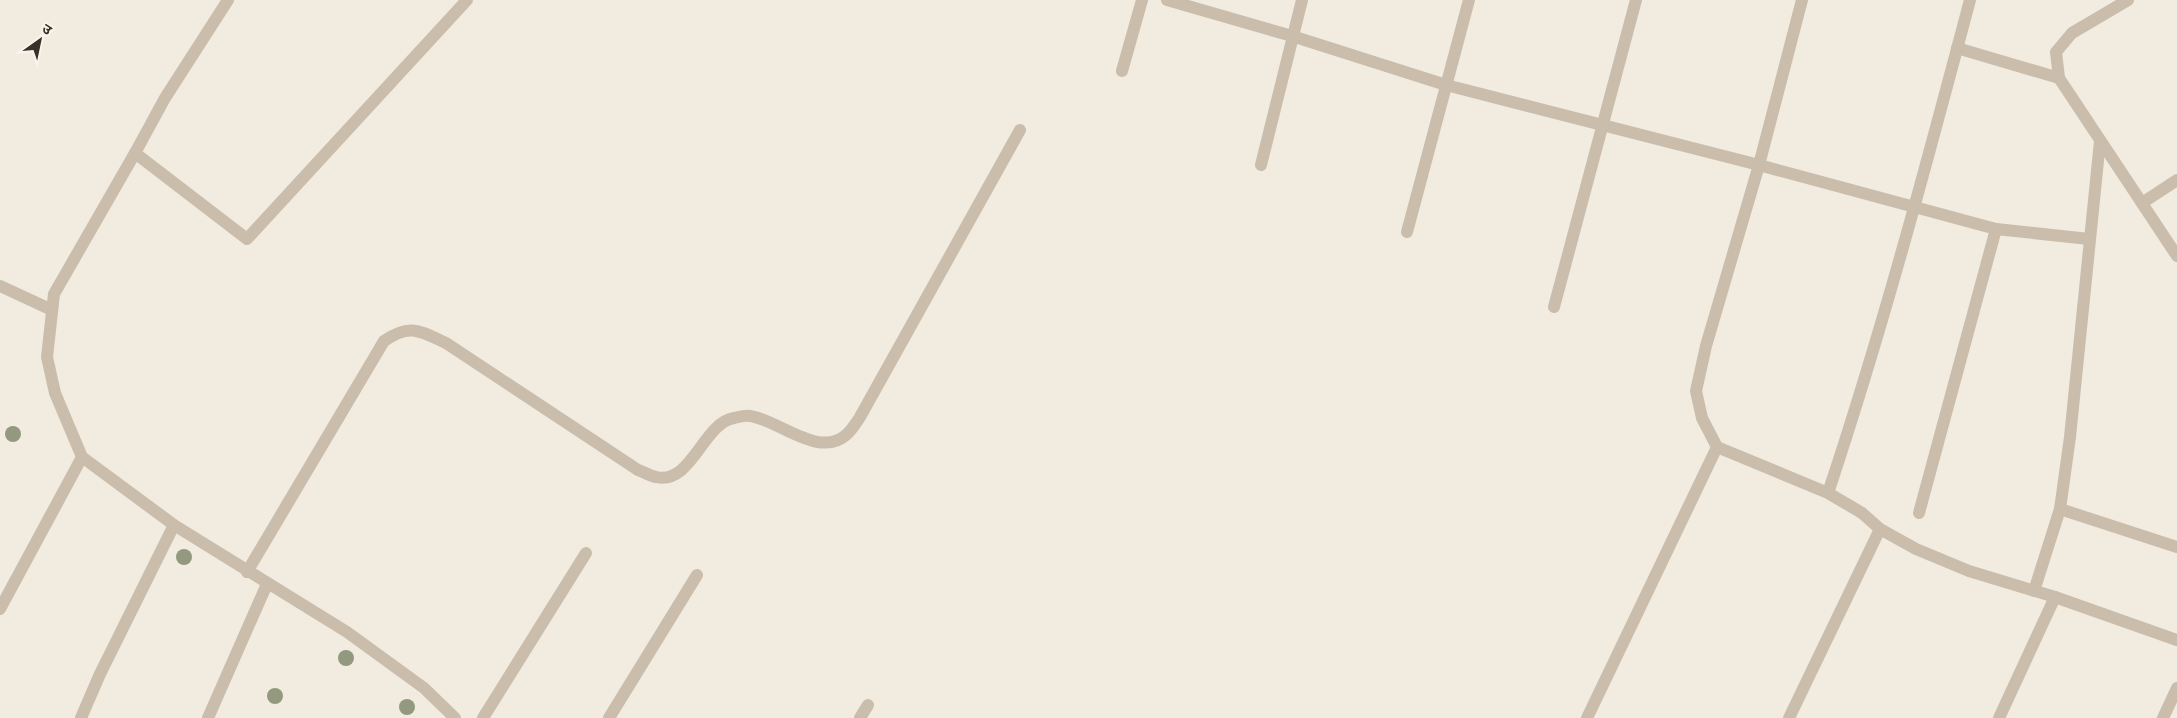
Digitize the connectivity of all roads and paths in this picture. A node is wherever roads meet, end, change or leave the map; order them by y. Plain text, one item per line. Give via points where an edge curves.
1 (228, 0) edge
2 (467, 0) edge
3 (1142, 0) edge
4 (1167, 0) edge
5 (1302, 0) edge
6 (1469, 0) edge
7 (1636, 0) edge
8 (1802, 0) edge
9 (1970, 0) edge
10 (2128, 0) edge
11 (1292, 36) junction
12 (1957, 48) junction
13 (1122, 71) dead end
14 (2059, 78) junction
15 (1446, 84) junction
16 (1603, 125) junction
17 (1020, 130) dead end
18 (2100, 140) junction
19 (135, 153) junction
20 (1759, 165) junction
21 (1261, 166) dead end
22 (2177, 180) edge
23 (2142, 203) junction
24 (1915, 207) junction
25 (1996, 229) junction
26 (1406, 232) dead end
27 (2089, 240) junction
28 (2177, 256) edge
29 (0, 286) edge
30 (1554, 307) dead end
31 (52, 310) junction
32 (1717, 447) junction
33 (82, 457) junction
34 (1828, 493) junction
35 (2060, 509) junction
36 (1919, 513) dead end
37 (174, 525) junction
38 (1880, 529) junction
39 (2177, 546) edge
40 (586, 553) dead end
41 (247, 572) junction
42 (697, 575) dead end
43 (267, 584) junction
44 (2034, 590) junction
45 (2055, 597) junction
46 (0, 609) edge
47 (2177, 640) edge
48 (2177, 688) edge
49 (868, 705) dead end
50 (213, 716) edge
51 (81, 718) edge
52 (455, 718) edge
53 (483, 718) edge
54 (609, 718) edge
55 (860, 718) edge
56 (1587, 718) edge
57 (1789, 718) edge
58 (1999, 718) edge
59 (2163, 718) edge

1 - 19 street
2 - 19 street via 247,239
3 - 13 street
4 - 11 street
5 - 11 street
6 - 15 street
7 - 16 street
8 - 20 street
9 - 12 street
10 - 14 street via 2072,33 2056,52
11 - 15 street
11 - 21 street
12 - 14 street
12 - 24 street
14 - 18 street
15 - 16 street
15 - 26 street
16 - 20 street
16 - 30 street
17 - 41 street via 860,417 846,436 830,443 808,440 750,416 730,419 713,431 692,460 674,476 657,478 638,470 446,343 420,330 399,330 380,347
18 - 23 street
18 - 27 street
19 - 31 street via 54,294
20 - 24 street
20 - 32 street via 1696,391 1702,418
22 - 23 street
23 - 28 street
24 - 25 street
24 - 34 street
25 - 27 street
25 - 36 street
27 - 35 street
29 - 31 street
31 - 33 street via 47,357 54,393
32 - 34 street
32 - 56 street
33 - 37 street
33 - 46 street
34 - 38 street via 1862,513
35 - 39 street
35 - 44 street
37 - 41 street
37 - 51 street
38 - 44 street via 1916,549 1969,571
38 - 57 street
40 - 53 street
41 - 43 street
42 - 54 street
43 - 50 street
43 - 52 street via 347,632 424,688
44 - 45 street
45 - 47 street
45 - 58 street
48 - 59 street
49 - 55 street

